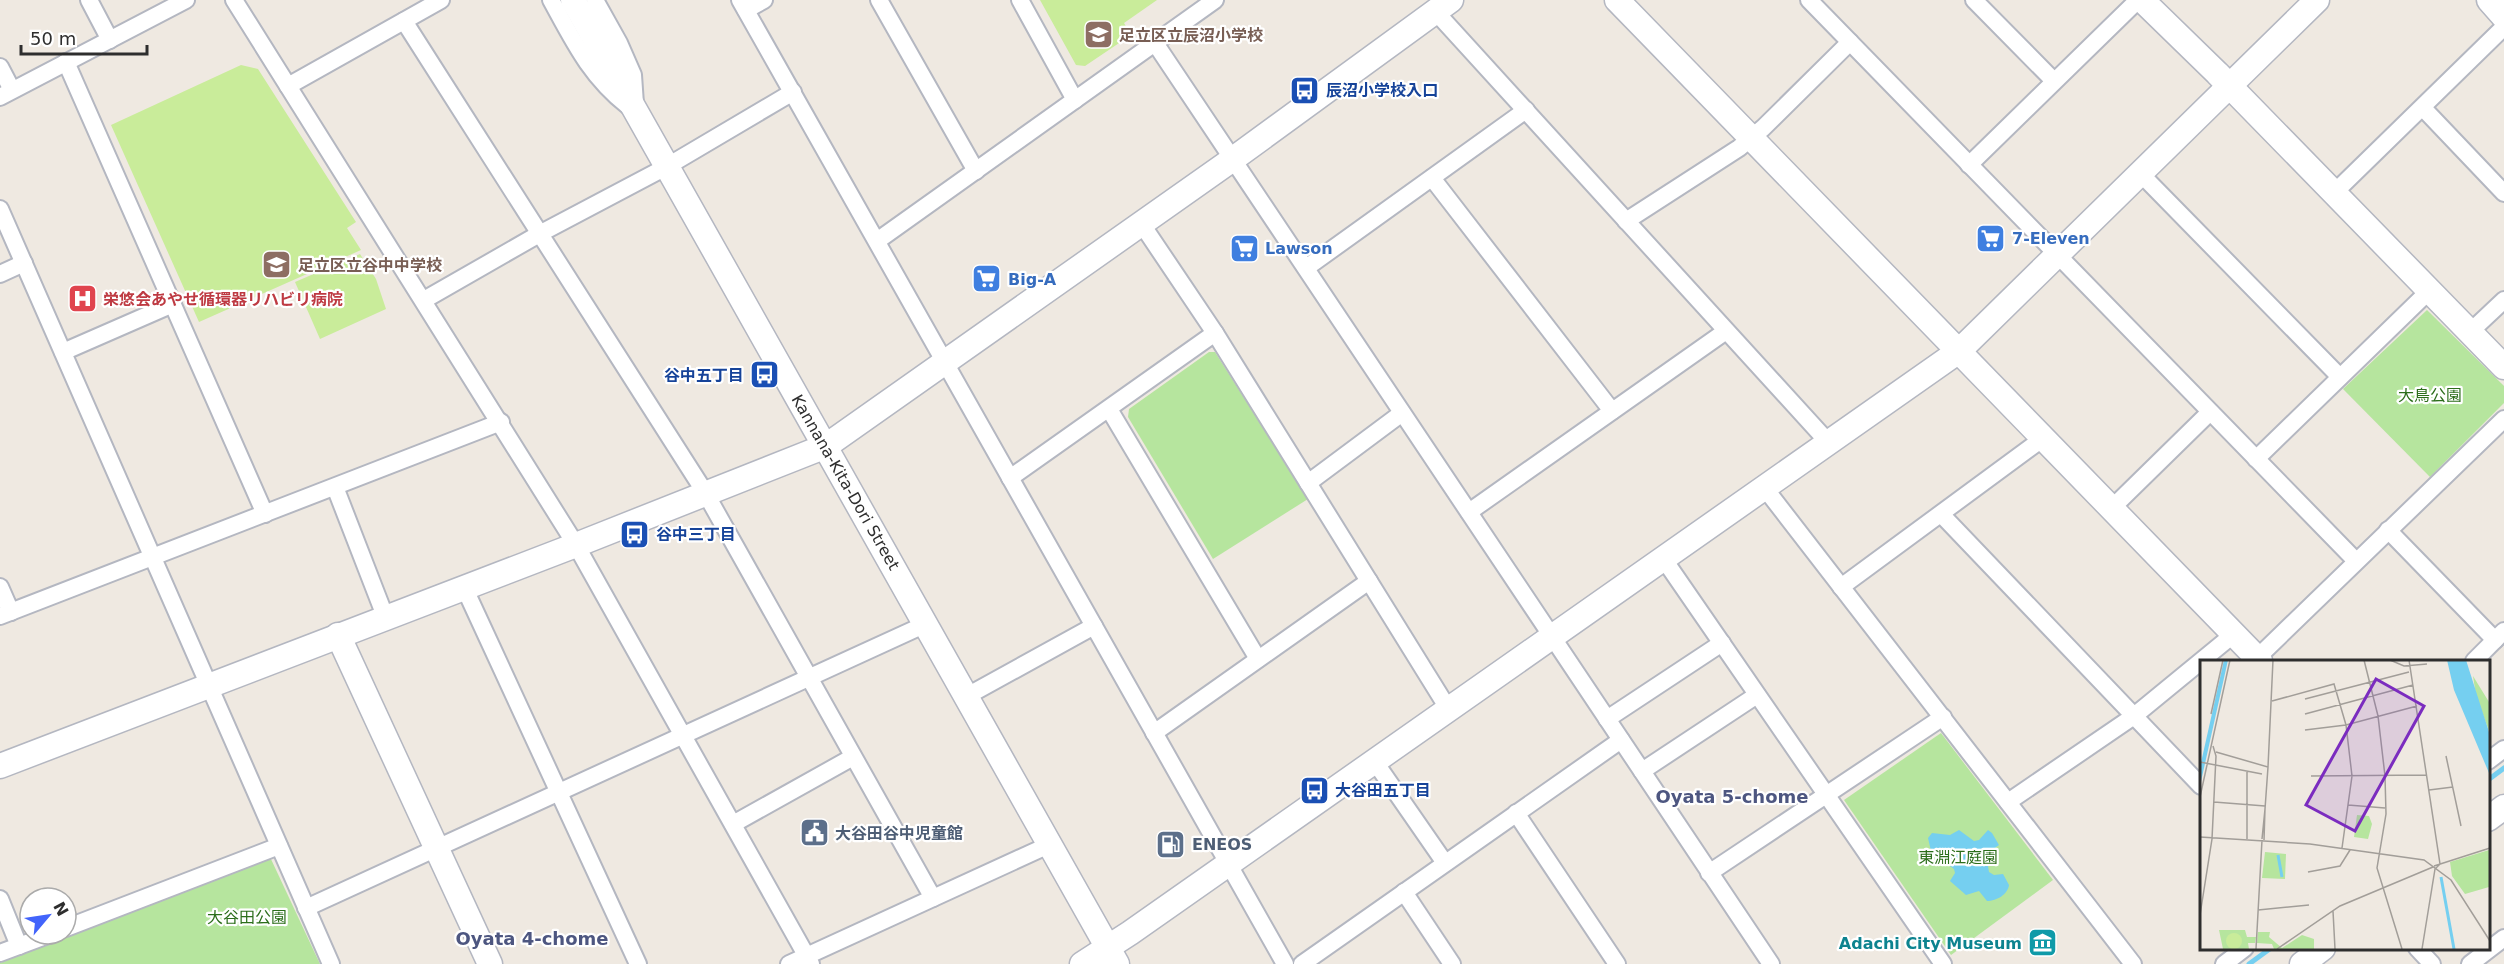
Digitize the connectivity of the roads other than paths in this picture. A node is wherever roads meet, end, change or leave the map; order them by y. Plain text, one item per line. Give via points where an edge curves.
1 (89, 0) edge
2 (186, 0) edge
3 (234, 0) edge
4 (441, 0) edge
5 (551, 0) edge
6 (573, 0) edge
7 (595, 0) edge
8 (765, 0) edge
9 (879, 0) edge
10 (1020, 0) edge
11 (1215, 0) edge
12 (1617, 0) edge
13 (1809, 0) edge
14 (1974, 0) edge
15 (2140, 0) edge
16 (2318, 0) edge
17 (2489, 0) edge
18 (743, 5) edge
19 (1443, 6) edge
20 (2504, 17) edge
21 (404, 21) junction
22 (2504, 27) edge
23 (110, 40) junction
24 (1850, 42) junction
25 (1155, 43) junction
26 (66, 62) junction
27 (0, 67) edge
28 (2054, 81) junction
29 (2229, 85) junction
30 (288, 86) junction
31 (793, 92) junction
32 (6, 94) edge
33 (1076, 100) junction
34 (2423, 108) junction
35 (1526, 110) junction
36 (636, 113) junction
37 (1752, 137) junction
38 (1233, 159) junction
39 (1969, 165) junction
40 (666, 167) junction
41 (976, 171) junction
42 (2140, 173) junction
43 (1432, 178) junction
44 (2334, 192) junction
45 (2504, 193) edge
46 (0, 209) edge
47 (1626, 221) junction
48 (1141, 223) junction
49 (541, 233) junction
50 (877, 241) junction
51 (2057, 255) junction
52 (24, 263) junction
53 (1306, 268) junction
54 (0, 274) edge
55 (2430, 290) junction
56 (424, 300) junction
57 (2504, 300) edge
58 (172, 304) junction
59 (1726, 331) junction
60 (2470, 332) junction
61 (1215, 333) junction
62 (1959, 351) junction
63 (63, 352) junction
64 (945, 363) junction
65 (2504, 367) edge
66 (2340, 377) junction
67 (1110, 409) junction
68 (1612, 411) junction
69 (1402, 412) junction
70 (2210, 412) junction
71 (2504, 419) edge
72 (501, 422) junction
73 (2042, 440) junction
74 (1828, 442) junction
75 (826, 446) junction
76 (2256, 459) junction
77 (1011, 478) junction
78 (1308, 483) junction
79 (335, 487) junction
80 (1764, 487) junction
81 (706, 494) junction
82 (2111, 509) junction
83 (1469, 512) junction
84 (265, 514) junction
85 (1941, 514) junction
86 (2388, 530) junction
87 (576, 545) junction
88 (153, 558) junction
89 (1663, 558) junction
90 (2356, 561) junction
91 (1369, 581) junction
92 (0, 587) edge
93 (464, 587) junction
94 (1842, 587) junction
95 (6, 614) edge
96 (385, 616) junction
97 (926, 624) junction
98 (1094, 626) junction
99 (2234, 634) junction
100 (338, 635) junction
101 (2500, 635) edge
102 (1551, 637) junction
103 (1722, 643) junction
104 (1258, 659) junction
105 (2202, 660) edge
106 (2259, 660) edge
107 (2475, 660) edge
108 (2200, 662) edge
109 (809, 678) junction
110 (210, 685) junction
111 (1757, 695) junction
112 (968, 696) junction
113 (1449, 710) junction
114 (2134, 716) junction
115 (1943, 717) junction
116 (1607, 719) junction
117 (1154, 733) junction
118 (684, 735) junction
119 (1621, 740) junction
120 (2504, 749) edge
121 (853, 757) junction
122 (2489, 760) edge
123 (1374, 762) junction
124 (0, 766) edge
125 (1642, 771) junction
126 (2200, 785) edge
127 (560, 792) junction
128 (1826, 795) junction
129 (2008, 802) junction
130 (2504, 807) edge
131 (1516, 813) junction
132 (2489, 818) edge
133 (733, 824) junction
134 (1051, 844) junction
135 (279, 846) junction
136 (438, 849) junction
137 (1445, 863) junction
138 (1228, 864) junction
139 (1709, 873) junction
140 (1404, 892) junction
141 (933, 898) junction
142 (0, 899) edge
143 (306, 908) junction
144 (78, 923) edge
145 (2504, 938) edge
146 (18, 944) edge
147 (19, 946) edge
148 (2244, 949) edge
149 (2322, 949) edge
150 (2418, 949) edge
151 (0, 953) edge
152 (1113, 956) edge
153 (809, 960) edge
154 (331, 964) edge
155 (490, 964) edge
156 (638, 964) edge
157 (789, 964) edge
158 (1082, 964) edge
159 (1285, 964) edge
160 (1302, 964) edge
161 (1452, 964) edge
162 (1617, 964) edge
163 (1771, 964) edge
164 (1943, 964) edge
165 (2133, 964) edge
166 (2224, 964) edge
167 (2302, 964) edge
168 (2432, 964) edge
169 (2470, 964) edge

1 - 23 street
2 - 23 street
3 - 30 street
4 - 21 street
5 - 36 street via 585,61 607,89
6 - 36 street, Kannana-Kita-Dori Street
7 - 36 street via 633,75
8 - 18 street
9 - 41 street
10 - 33 street
11 - 25 street
12 - 37 street
13 - 24 street
14 - 28 street
15 - 28 street
15 - 29 street
16 - 29 street
17 - 20 street
18 - 31 street
19 - 35 street
19 - 38 street
21 - 30 street
21 - 49 street
22 - 34 street
23 - 26 street
24 - 37 street
24 - 39 street
25 - 33 street
25 - 38 street
26 - 32 street
26 - 58 street
27 - 32 street
28 - 39 street
29 - 42 street
29 - 44 street
30 - 56 street
31 - 40 street
31 - 50 street
33 - 41 street
34 - 44 street
34 - 45 street
35 - 43 street
35 - 47 street
36 - 40 street, Kannana-Kita-Dori Street
37 - 47 street
37 - 62 street
38 - 48 street
38 - 53 street
39 - 51 street
40 - 49 street
40 - 75 street, Kannana-Kita-Dori Street
41 - 50 street
42 - 51 street
42 - 66 street
43 - 53 street
43 - 68 street
44 - 55 street
46 - 52 street
47 - 59 street
48 - 61 street
48 - 64 street
49 - 56 street
49 - 81 street
50 - 64 street
51 - 62 street
51 - 70 street
52 - 54 street
52 - 63 street
53 - 69 street
55 - 60 street
55 - 66 street
56 - 72 street
57 - 60 street
58 - 63 street
58 - 84 street
59 - 68 street
59 - 74 street
60 - 65 street
61 - 67 street
61 - 78 street
62 - 73 street
62 - 74 street
63 - 88 street
64 - 75 street
64 - 77 street
66 - 76 street
67 - 77 street
67 - 104 street
68 - 83 street
69 - 78 street
69 - 83 street
70 - 76 street
70 - 82 street
71 - 86 street
72 - 79 street
72 - 87 street
73 - 82 street
73 - 85 street
74 - 80 street
75 - 81 street
75 - 97 street, Kannana-Kita-Dori Street
76 - 90 street
77 - 98 street
78 - 91 street
79 - 84 street
79 - 96 street
80 - 89 street
80 - 94 street
81 - 87 street
81 - 109 street
82 - 99 street
83 - 102 street
84 - 88 street
85 - 94 street
85 - 114 street
86 - 90 street
86 - 101 street
87 - 93 street
87 - 118 street
88 - 95 street
88 - 110 street
89 - 102 street
89 - 103 street
90 - 106 street
91 - 104 street
91 - 113 street
92 - 95 street
93 - 96 street
93 - 127 street
94 - 115 street
96 - 100 street
97 - 109 street
97 - 112 street, Kannana-Kita-Dori Street
98 - 112 street
98 - 117 street
99 - 105 street
99 - 106 street
100 - 110 street
100 - 136 street
101 - 107 street
102 - 113 street
102 - 116 street
103 - 111 street
103 - 116 street
104 - 117 street
108 - 114 street
109 - 118 street
109 - 121 street
110 - 124 street
110 - 135 street
111 - 125 street
111 - 128 street
112 - 134 street, Kannana-Kita-Dori Street
113 - 123 street
114 - 126 street
114 - 129 street
115 - 128 street
115 - 129 street
116 - 119 street
117 - 138 street
118 - 127 street
118 - 133 street
119 - 125 street
119 - 131 street
120 - 122 street
121 - 133 street
121 - 141 street
123 - 137 street
123 - 138 street
125 - 139 street
127 - 136 street
127 - 156 street
128 - 139 street
128 - 164 street
129 - 165 street
130 - 132 street
131 - 137 street
131 - 162 street
133 - 153 street
134 - 141 street
134 - 152 street, Kannana-Kita-Dori Street
135 - 143 street
135 - 144 street
136 - 143 street
136 - 155 street
137 - 140 street
138 - 152 street
138 - 159 street
139 - 163 street
140 - 160 street
140 - 161 street
141 - 153 street
142 - 146 street
143 - 154 street
145 - 169 street
147 - 151 street
148 - 166 street
149 - 167 street
150 - 168 street
152 - 158 street
153 - 157 street

